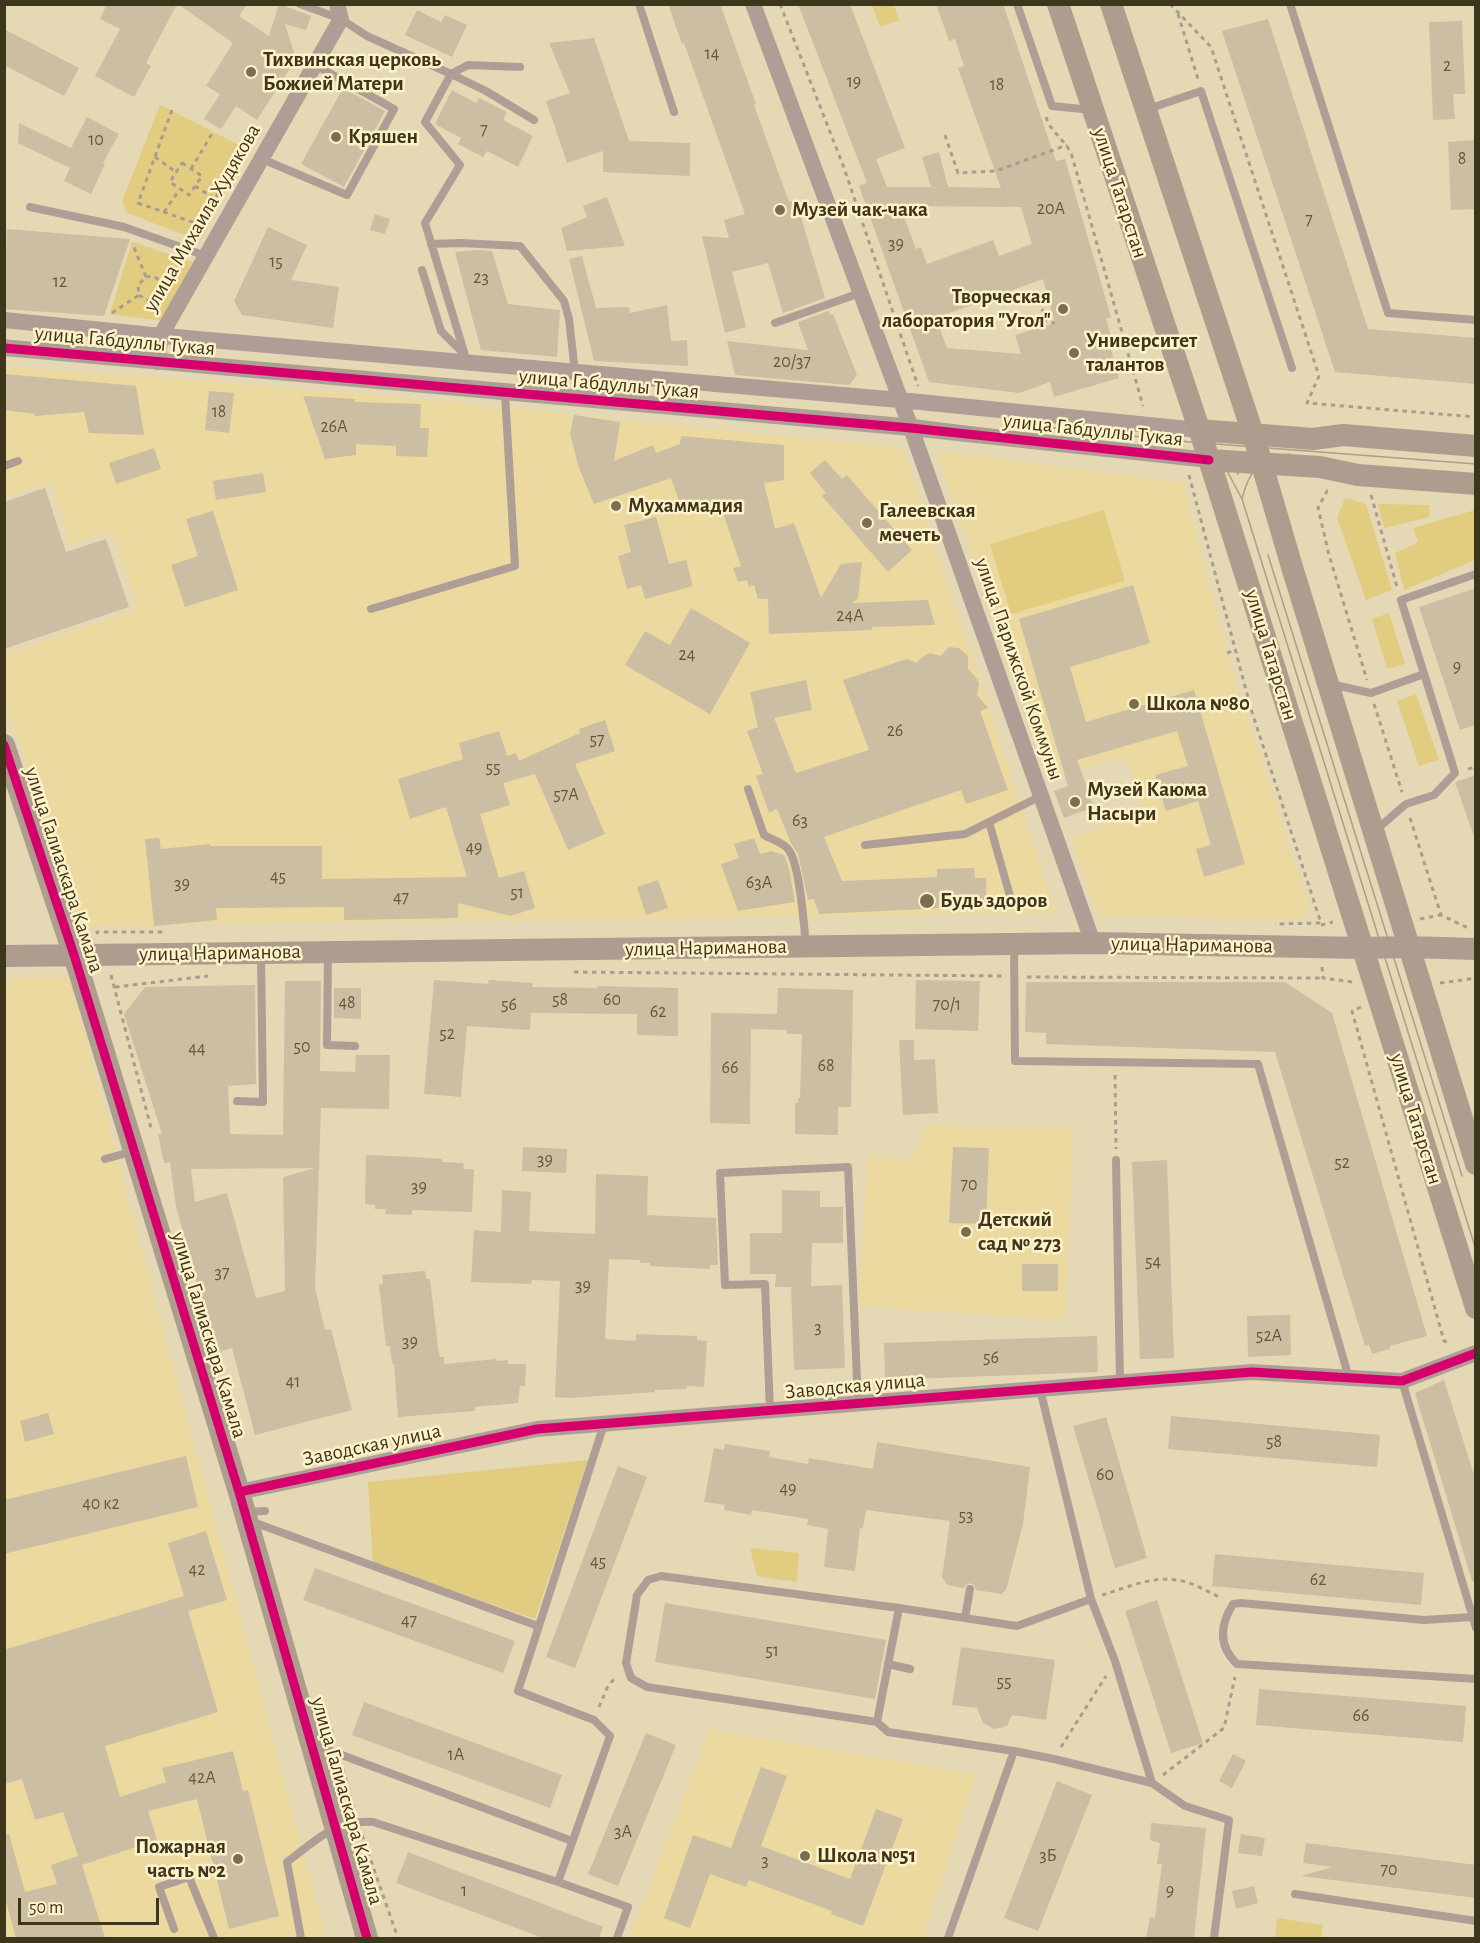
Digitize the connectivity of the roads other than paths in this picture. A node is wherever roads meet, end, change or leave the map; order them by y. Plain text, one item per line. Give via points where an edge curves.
1 (300, 4) edge
2 (639, 4) edge
3 (753, 4) edge
4 (1017, 4) edge
5 (1058, 4) edge
6 (1112, 4) edge
7 (1290, 4) edge
8 (339, 12) edge
9 (315, 65) junction
10 (520, 67) dead end
11 (451, 74) junction
12 (1093, 110) junction
13 (1146, 110) junction
14 (674, 112) dead end
15 (534, 120) dead end
16 (262, 159) junction
17 (30, 207) dead end
18 (431, 244) junction
19 (206, 256) junction
20 (423, 270) dead end
21 (860, 293) junction
22 (4, 320) edge
23 (1476, 320) edge
24 (775, 323) dead end
25 (161, 335) junction
26 (4, 348) edge
27 (465, 357) junction
28 (156, 362) junction
29 (1292, 368) dead end
30 (575, 372) junction
31 (505, 393) junction
32 (900, 400) junction
33 (910, 428) junction
34 (1199, 430) junction
35 (1253, 434) junction
36 (1476, 446) edge
37 (1209, 460) junction
38 (18, 461) dead end
39 (1261, 463) junction
40 (4, 466) edge
41 (1476, 484) edge
42 (1476, 574) edge
43 (371, 609) dead end
44 (1424, 674) junction
45 (1328, 684) junction
46 (6, 756) edge
47 (748, 789) dead end
48 (1041, 796) junction
49 (989, 822) junction
50 (1373, 832) junction
51 (865, 845) dead end
52 (1010, 896) dead end
53 (1093, 943) junction
54 (1014, 944) junction
55 (806, 946) junction
56 (1408, 946) junction
57 (1364, 948) junction
58 (1476, 949) edge
59 (328, 952) junction
60 (261, 953) junction
61 (74, 955) junction
62 (4, 956) edge
63 (355, 1046) dead end
64 (237, 1101) dead end
65 (134, 1151) junction
66 (105, 1159) dead end
67 (1116, 1160) road end
68 (1476, 1164) edge
69 (1476, 1308) edge
70 (1473, 1354) edge
71 (1349, 1378) junction
72 (1402, 1381) junction
73 (1120, 1383) junction
74 (1040, 1389) junction
75 (858, 1404) junction
76 (770, 1410) junction
77 (604, 1424) junction
78 (249, 1509) junction
79 (970, 1589) dead end
80 (1091, 1599) junction
81 (899, 1608) junction
82 (1472, 1617) junction
83 (965, 1618) junction
84 (538, 1626) junction
85 (1476, 1628) edge
86 (888, 1664) junction
87 (910, 1668) dead end
88 (1476, 1679) edge
89 (877, 1722) junction
90 (312, 1744) junction
91 (1014, 1751) junction
92 (1152, 1783) junction
93 (335, 1827) junction
94 (572, 1840) junction
95 (558, 1882) junction
96 (1295, 1894) dead end
97 (1476, 1921) edge
98 (174, 1929) dead end
99 (214, 1938) edge
100 (301, 1938) edge
101 (367, 1938) edge
102 (617, 1938) edge
103 (948, 1938) edge
104 (1214, 1938) edge

1 - 8 lane
2 - 14 lane
3 - 21 street, улица Парижской Коммуны
4 - 12 lane via 1052,106
5 - 12 main road, улица Татарстан
6 - 13 main road, улица Татарстан
7 - 23 lane via 1388,313
8 - 9 street, улица Михаила Худякова
8 - 11 lane via 367,36
9 - 16 street, улица Михаила Худякова
9 - 16 lane via 394,109 348,195
10 - 11 lane via 468,65
11 - 15 lane
11 - 18 lane via 425,122 460,165 425,223
12 - 34 main road, улица Татарстан
13 - 29 lane via 1201,91
13 - 35 main road, улица Татарстан
16 - 19 street, улица Михаила Худякова
17 - 19 lane via 124,227
18 - 27 lane
18 - 30 lane via 520,246 564,301
19 - 25 street, улица Михаила Худякова
20 - 27 lane via 441,331
21 - 24 lane
21 - 32 street, улица Парижской Коммуны
22 - 25 street, улица Габдуллы Тукая
25 - 27 street, улица Габдуллы Тукая
25 - 28 street, улица Михаила Худякова
26 - 28 street, улица Габдуллы Тукая
27 - 30 street, улица Габдуллы Тукая
28 - 31 street, улица Габдуллы Тукая
30 - 32 street, улица Габдуллы Тукая
31 - 33 street, улица Габдуллы Тукая
31 - 43 lane via 515,566
32 - 33 street, улица Парижской Коммуны
32 - 34 street, улица Габдуллы Тукая
33 - 37 street, улица Габдуллы Тукая
33 - 48 street, улица Парижской Коммуны
34 - 35 main road, улица Габдуллы Тукая
34 - 37 main road, улица Татарстан
35 - 36 main road, улица Габдуллы Тукая via 1313,439 1343,435
35 - 39 main road, улица Татарстан
37 - 39 main road, улица Габдуллы Тукая
37 - 57 main road, улица Татарстан
38 - 40 lane
39 - 41 main road, улица Габдуллы Тукая
39 - 45 main road, улица Татарстан
42 - 44 lane via 1401,600
44 - 45 lane via 1371,693
44 - 50 lane via 1455,773 1434,795 1406,804
45 - 50 main road, улица Татарстан
46 - 61 main road, улица Галиаскара Камала
47 - 55 lane via 764,835 788,848 792,855
48 - 49 lane
48 - 53 street, улица Парижской Коммуны
49 - 51 lane via 965,834
49 - 52 lane
50 - 56 main road, улица Татарстан
53 - 54 main road, улица Нариманова
53 - 57 main road, улица Нариманова
54 - 55 main road, улица Нариманова
54 - 71 lane via 1015,1061 1258,1064
55 - 59 main road, улица Нариманова
56 - 57 main road, улица Нариманова
56 - 58 main road, улица Нариманова
56 - 68 main road, улица Татарстан
57 - 69 main road, улица Татарстан
59 - 60 main road, улица Нариманова
59 - 63 lane via 327,1046
60 - 61 main road, улица Нариманова
60 - 64 lane via 262,1102
61 - 62 main road, улица Нариманова
61 - 65 main road, улица Галиаскара Камала
65 - 66 lane
65 - 78 main road, улица Галиаскара Камала
67 - 73 lane
70 - 72 street, Заводская улица
71 - 72 street, Заводская улица
71 - 73 street, Заводская улица via 1252,1372
72 - 82 lane
73 - 74 street, Заводская улица
74 - 75 street, Заводская улица
74 - 80 lane
75 - 76 street, Заводская улица
75 - 76 lane via 848,1167 720,1173 725,1285 765,1284
76 - 77 street, Заводская улица
77 - 78 street, Заводская улица via 537,1429
77 - 84 lane
78 - 84 lane
78 - 90 main road, улица Галиаскара Камала
79 - 83 lane
80 - 83 lane via 1017,1626
80 - 92 lane via 1115,1661
81 - 83 lane
81 - 86 lane
81 - 89 lane via 661,1576 648,1580 637,1595 626,1663 631,1678 647,1687
82 - 85 lane
82 - 88 lane via 1424,1620 1241,1603 1233,1604 1224,1619 1224,1641 1229,1655 1238,1664
84 - 94 lane via 518,1691 594,1720 610,1736
86 - 87 lane
86 - 89 lane
89 - 91 lane via 888,1732
90 - 93 main road, улица Галиаскара Камала
90 - 94 lane
91 - 92 lane
91 - 103 lane
92 - 104 lane via 1185,1806 1229,1820
93 - 95 lane via 357,1821 373,1822
93 - 100 lane via 287,1862
93 - 101 main road, улица Галиаскара Камала
94 - 95 lane
95 - 102 lane via 628,1907
96 - 97 lane
98 - 99 lane via 159,1887 189,1877

